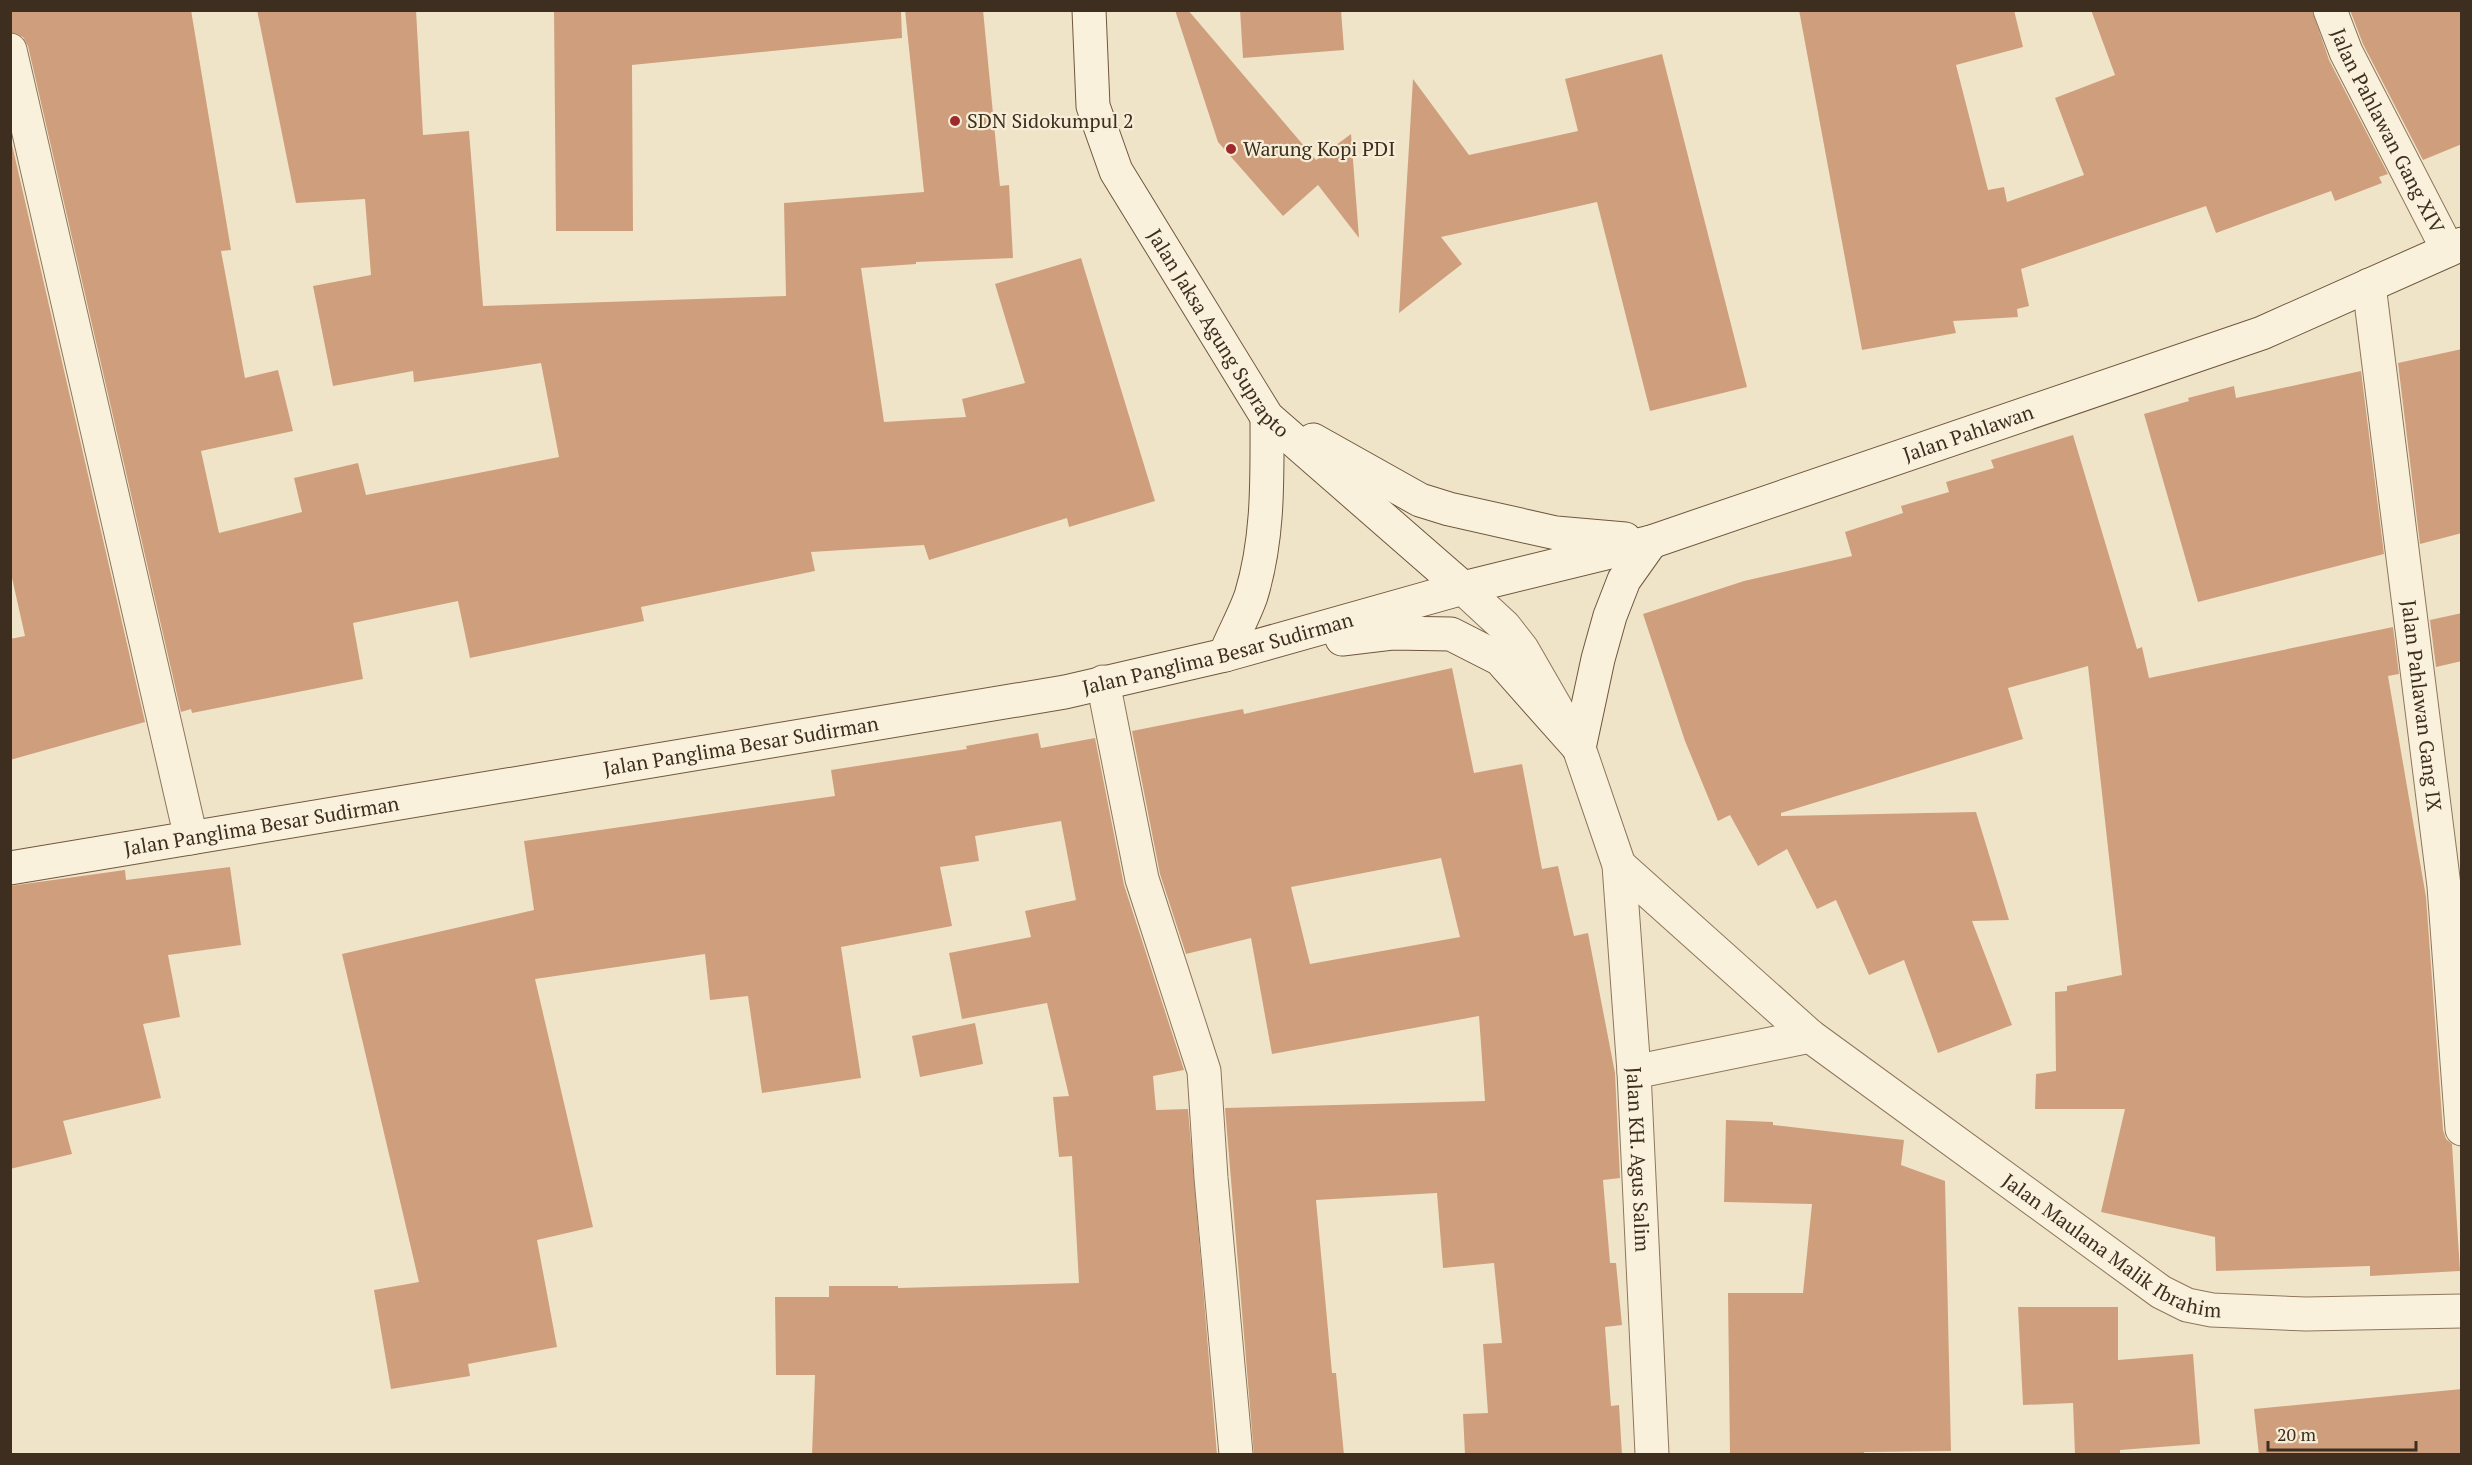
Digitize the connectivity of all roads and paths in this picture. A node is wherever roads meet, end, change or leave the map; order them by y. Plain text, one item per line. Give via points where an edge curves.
1 (1089, 10) edge
2 (2330, 10) edge
3 (10, 50) edge
4 (2455, 247) edge
5 (2369, 285) junction
6 (1267, 417) junction
7 (1651, 542) junction
8 (1463, 588) junction
9 (1225, 655) junction
10 (1103, 682) junction
11 (1579, 748) junction
12 (191, 838) junction
13 (1619, 865) junction
14 (10, 868) edge
15 (1810, 1036) junction
16 (1634, 1072) junction
17 (2462, 1129) edge
18 (2462, 1311) edge
19 (1236, 1455) edge
20 (1652, 1455) edge

1 - 6 street, Jalan Jaksa Agung Suprapto via 1093,106 1116,171
2 - 4 street, Jalan Pahlawan Gang XIV via 2346,52
3 - 12 street
4 - 5 street, Jalan Pahlawan
5 - 7 street, Jalan Pahlawan via 2262,333
5 - 17 street, Jalan Pahlawan Gang IX via 2444,886
6 - 7 street via 1420,500 1556,533
6 - 8 street, Jalan Jaksa Agung Suprapto
6 - 9 street via 1266,516 1260,554 1250,597
7 - 8 street, Jalan Pahlawan
7 - 11 street via 1624,580 1610,616
8 - 9 street, Jalan Panglima Besar Sudirman
8 - 11 street, Jalan Jaksa Agung Suprapto via 1504,626 1522,649
9 - 10 street, Jalan Panglima Besar Sudirman
9 - 11 street via 1392,633 1451,634 1500,659
10 - 12 street, Jalan Panglima Besar Sudirman via 1065,692
10 - 19 street via 1142,879 1204,1071
11 - 13 street
12 - 14 street, Jalan Panglima Besar Sudirman
13 - 15 street, Jalan Maulana Malik Ibrahim
13 - 16 street, Jalan KH. Agus Salim
15 - 16 street
15 - 18 street, Jalan Maulana Malik Ibrahim via 2161,1292 2187,1305 2212,1310 2306,1314
16 - 20 street, Jalan KH. Agus Salim

